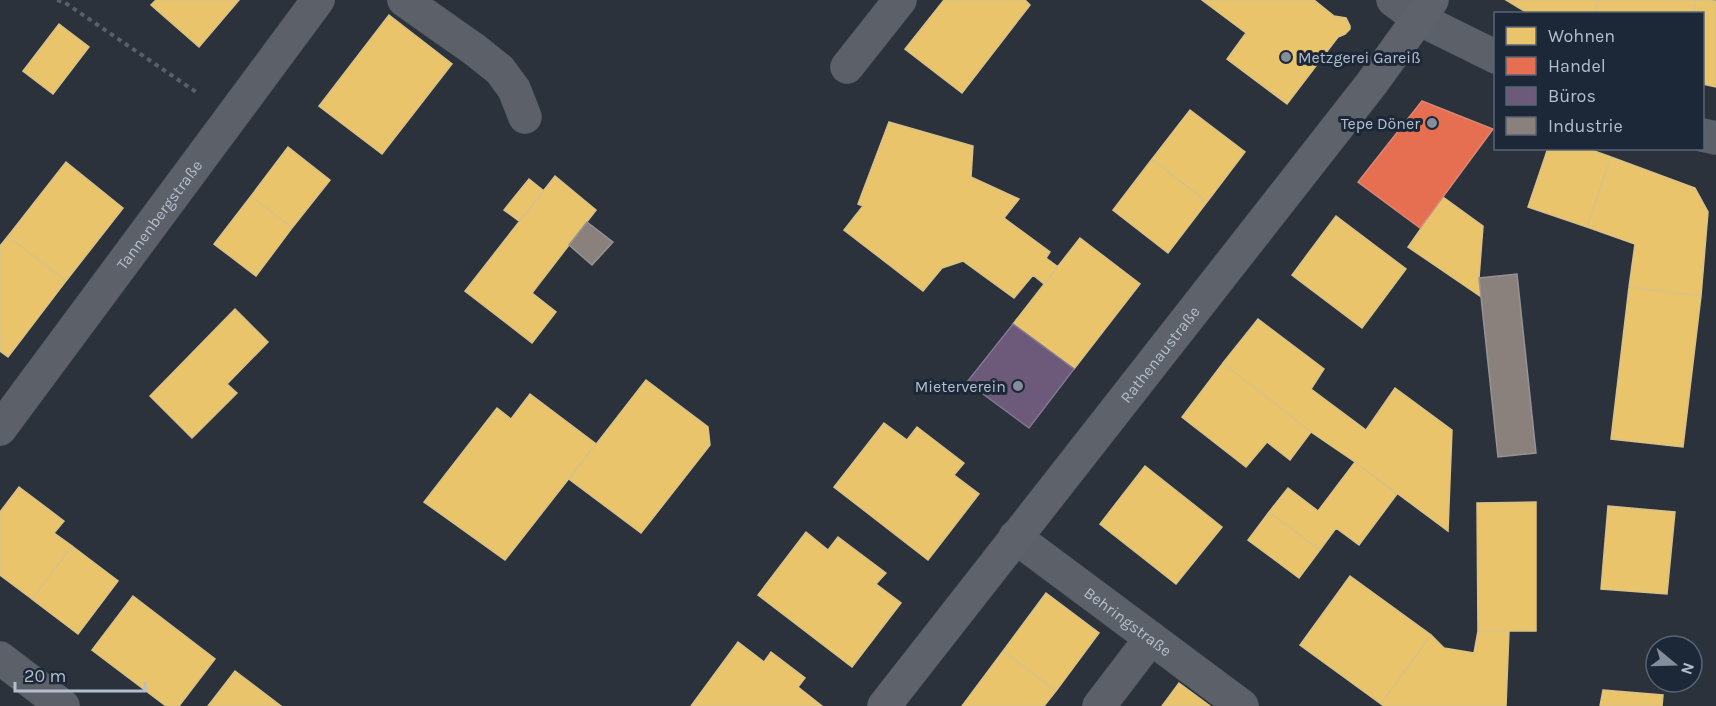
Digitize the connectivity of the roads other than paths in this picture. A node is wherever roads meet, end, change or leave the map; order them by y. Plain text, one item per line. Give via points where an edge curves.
1 (318, 0) edge
2 (404, 0) edge
3 (900, 0) edge
4 (1393, 0) edge
5 (1425, 10) edge
6 (1494, 56) edge
7 (847, 66) dead end
8 (525, 117) dead end
9 (0, 429) edge
10 (1015, 537) junction
11 (1151, 638) junction
12 (0, 658) edge
13 (63, 706) edge
14 (884, 706) edge
15 (1099, 706) edge
16 (1242, 706) edge

1 - 9 street, Tannenbergstraße
2 - 8 street via 500,70 514,89
3 - 7 street
4 - 5 street
5 - 6 street
5 - 10 main road, Rathenaustraße
10 - 11 street, Behringstraße
10 - 14 main road, Rathenaustraße
11 - 15 street
11 - 16 street, Behringstraße
12 - 13 street

